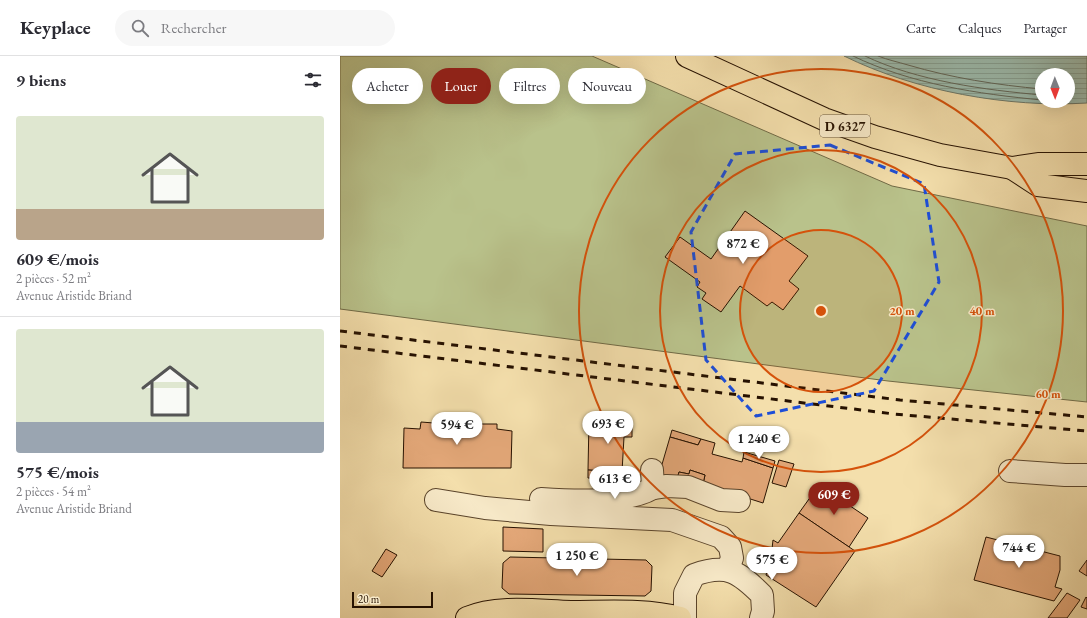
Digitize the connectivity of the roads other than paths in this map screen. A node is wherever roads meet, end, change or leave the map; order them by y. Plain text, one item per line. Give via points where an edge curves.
1 (687, 56) edge
2 (1087, 164) edge
3 (1012, 168) junction
4 (1087, 191) edge
5 (1010, 471) dead end
6 (1087, 475) edge
7 (436, 500) dead end
8 (739, 501) dead end
9 (485, 508) junction
10 (728, 569) junction
11 (467, 618) edge
12 (680, 618) edge
13 (685, 618) edge
14 (761, 618) edge

1 - 3 main road, D 6327 via 824,118 875,137 940,155
2 - 3 main road, D 6327 via 1038,164
3 - 4 main road, D 6327 via 1038,185
5 - 6 street via 1065,476
7 - 9 street
8 - 9 street via 721,500 688,487 667,486 652,479 645,493 608,498 492,497
9 - 10 street via 672,520 721,536 730,547 732,558
10 - 13 street via 709,569 694,575 686,593
10 - 14 street via 746,579 762,595
11 - 12 main road via 496,611 638,612

